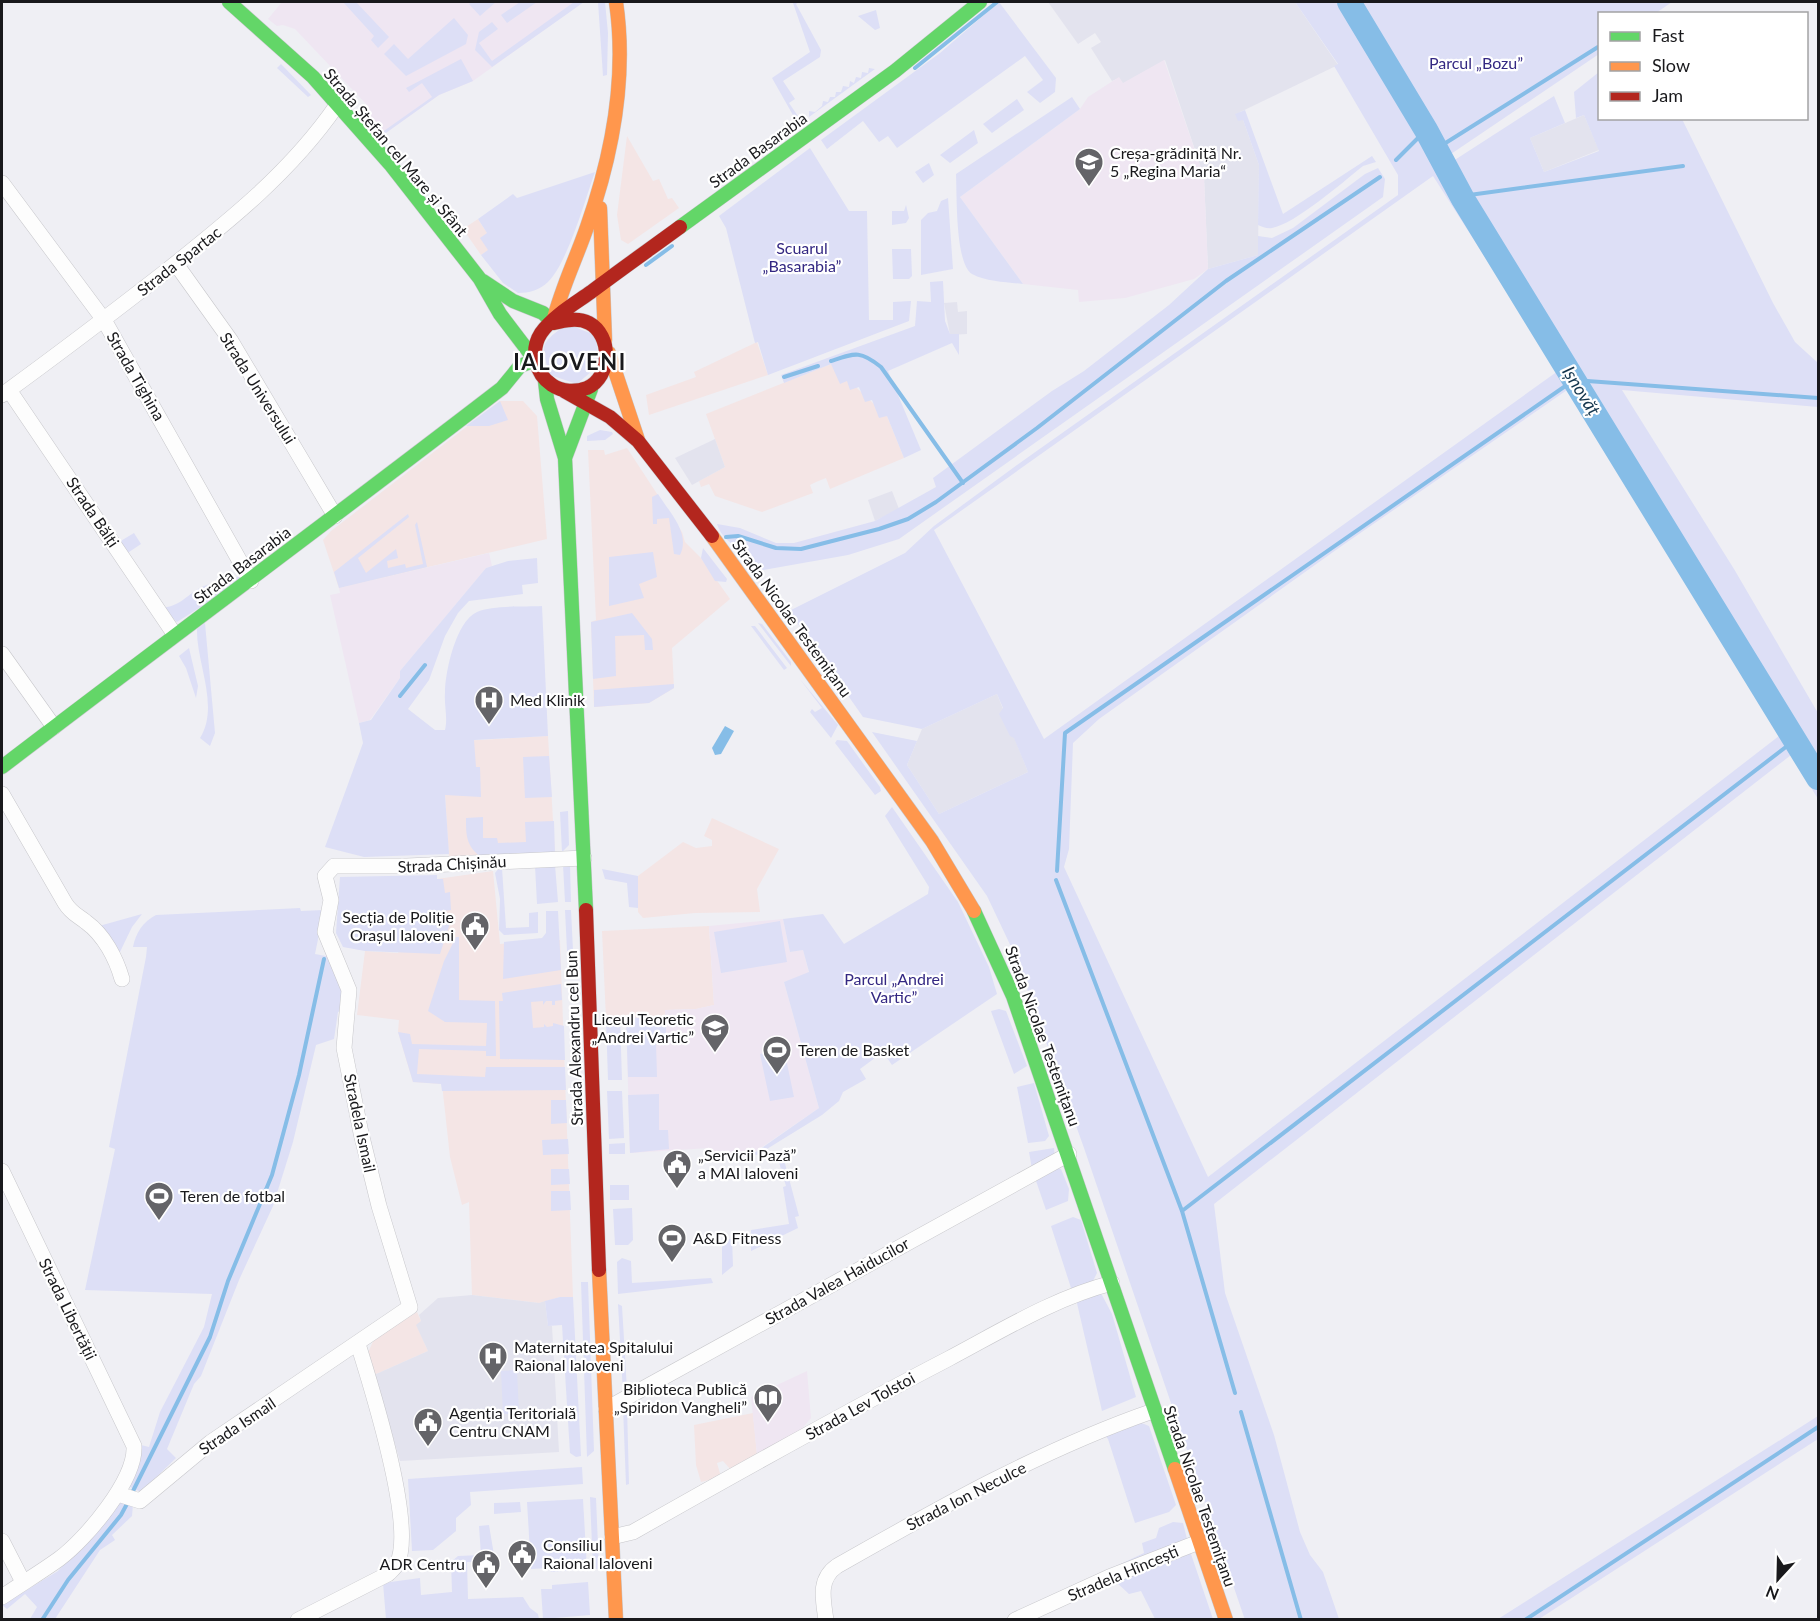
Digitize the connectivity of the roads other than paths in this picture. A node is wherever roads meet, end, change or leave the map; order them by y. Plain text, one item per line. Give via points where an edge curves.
1 (229, 2) edge
2 (616, 2) edge
3 (980, 2) edge
4 (337, 105) junction
5 (2, 183) edge
6 (601, 189) junction
7 (176, 264) junction
8 (480, 279) junction
9 (601, 286) junction
10 (104, 320) junction
11 (553, 323) junction
12 (606, 344) junction
13 (535, 360) junction
14 (545, 381) junction
15 (592, 385) junction
16 (502, 388) junction
17 (564, 391) junction
18 (5, 392) edge
19 (586, 401) junction
20 (638, 441) junction
21 (565, 458) junction
22 (335, 516) junction
23 (251, 581) junction
24 (175, 635) junction
25 (2, 654) edge
26 (54, 727) junction
27 (2, 767) edge
28 (2, 794) edge
29 (584, 858) junction
30 (325, 876) joint
31 (122, 979) dead end
32 (1069, 1154) junction
33 (2, 1171) edge
34 (1112, 1283) junction
35 (358, 1344) junction
36 (606, 1409) junction
37 (1153, 1411) junction
38 (118, 1494) junction
39 (612, 1537) junction
40 (2, 1541) edge
41 (1199, 1542) junction
42 (23, 1582) junction
43 (2, 1597) edge
44 (323, 1614) edge
45 (616, 1619) edge
46 (298, 1620) edge
47 (826, 1620) edge
48 (1015, 1620) edge
49 (1226, 1620) edge

1 - 4 main road, Strada Ștefan cel Mare și Sfânt via 313,77
2 - 6 main road via 620,34 618,69
3 - 9 main road, Strada Basarabia via 896,71
4 - 7 street, Strada Spartac via 245,209
4 - 8 main road, Strada Ștefan cel Mare și Sfânt via 390,164
5 - 10 street, Strada Tighina
6 - 9 main road
6 - 11 main road
7 - 10 street, Strada Spartac
7 - 22 street, Strada Universului via 231,341
8 - 11 main road, Strada Ștefan cel Mare și Sfânt via 513,301 543,313
8 - 13 main road, Strada Ștefan cel Mare și Sfânt via 500,314
9 - 11 main road, Strada Basarabia
9 - 12 main road
10 - 18 street, Strada Spartac
10 - 23 street, Strada Tighina
11 - 12 main road via 583,320 592,324
11 - 13 main road, Strada Basarabia via 537,342
12 - 15 main road via 605,369
12 - 20 main road, Strada Nicolae Testemițanu
13 - 14 main road
13 - 16 main road, Strada Basarabia via 517,367
14 - 16 main road
14 - 17 main road
14 - 21 main road, Strada Alexandru cel Bun via 546,399
15 - 17 main road via 583,390
15 - 19 main road, Strada Alexandru cel Bun
16 - 22 main road, Strada Basarabia
17 - 19 main road, Strada Nicolae Testemițanu
18 - 24 street, Strada Bălți
19 - 20 main road, Strada Nicolae Testemițanu
19 - 21 main road, Strada Alexandru cel Bun
20 - 32 main road, Strada Nicolae Testemițanu via 703,523 959,883 996,954
21 - 29 main road, Strada Alexandru cel Bun
22 - 23 main road, Strada Basarabia
23 - 24 main road, Strada Basarabia
24 - 26 main road, Strada Basarabia
25 - 26 street
26 - 27 main road, Strada Basarabia
28 - 31 street via 71,913 97,932 116,960
29 - 30 street, Strada Chișinău via 407,867 334,866
29 - 36 main road, Strada Alexandru cel Bun
30 - 35 street, Stradela Ismail via 331,900 325,932 349,990 344,1048 379,1206 410,1307
32 - 34 main road, Strada Nicolae Testemițanu
32 - 36 street, Strada Valea Haiducilor
33 - 38 street, Strada Libertății via 134,1446 131,1468
34 - 37 main road, Strada Nicolae Testemițanu
34 - 39 street, Strada Lev Tolstoi via 1079,1292 1008,1327 633,1532
35 - 38 street, Strada Ismail via 211,1442 140,1501
35 - 44 street via 393,1469 401,1550 397,1564 388,1574
36 - 39 main road, Strada Alexandru cel Bun
37 - 41 main road, Strada Nicolae Testemițanu
37 - 47 street, Strada Ion Neculce via 1104,1428 977,1490 837,1566 823,1582
38 - 42 street via 61,1557
39 - 45 main road, Strada Alexandru cel Bun
40 - 42 street
41 - 48 street, Stradela Hîncești
41 - 49 main road, Strada Nicolae Testemițanu
42 - 43 street
44 - 46 street

